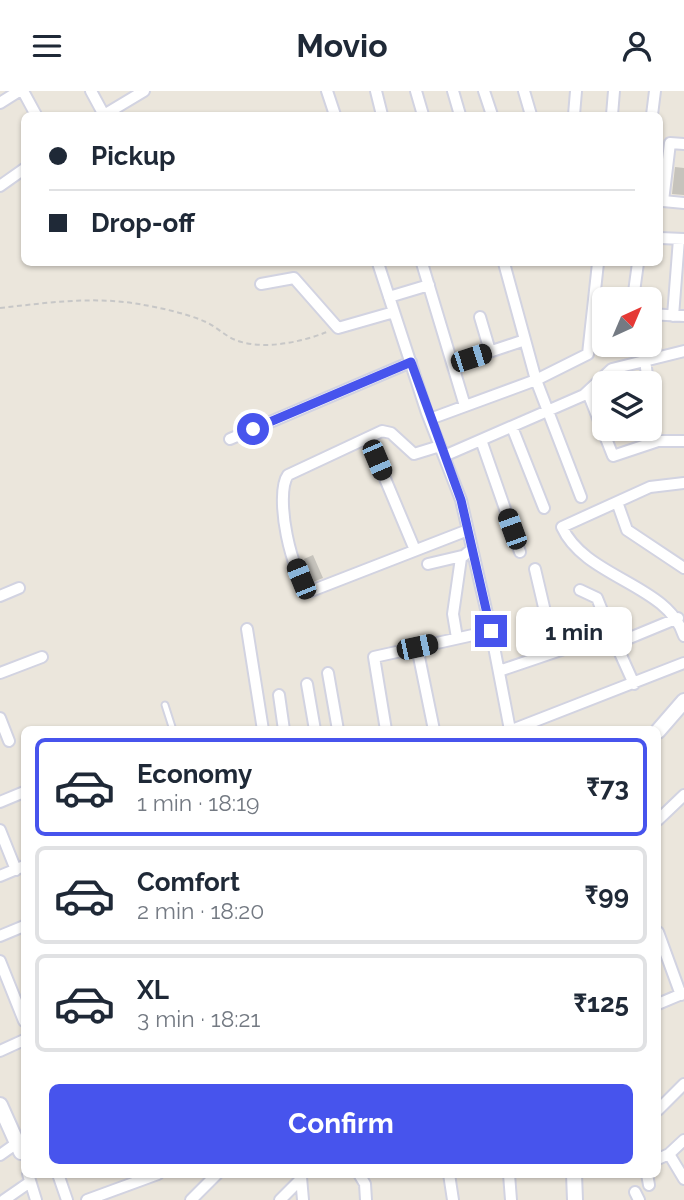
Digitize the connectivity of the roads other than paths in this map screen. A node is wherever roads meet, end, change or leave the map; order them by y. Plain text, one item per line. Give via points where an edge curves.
1 (21, 91) edge
2 (91, 91) edge
3 (144, 91) edge
4 (327, 91) edge
5 (376, 91) edge
6 (416, 91) edge
7 (453, 91) edge
8 (484, 91) edge
9 (524, 91) edge
10 (568, 91) edge
11 (576, 91) edge
12 (614, 91) edge
13 (655, 91) edge
14 (0, 103) edge
15 (34, 112) edge
16 (102, 112) edge
17 (109, 112) edge
18 (334, 112) edge
19 (381, 112) edge
20 (422, 112) edge
21 (459, 112) edge
22 (491, 112) edge
23 (530, 112) edge
24 (573, 112) edge
25 (574, 112) edge
26 (612, 112) edge
27 (652, 112) edge
28 (665, 143) edge
29 (684, 144) edge
30 (21, 171) edge
31 (663, 182) edge
32 (0, 186) edge
33 (663, 201) edge
34 (684, 203) edge
35 (663, 238) edge
36 (681, 239) edge
37 (379, 266) edge
38 (423, 266) edge
39 (505, 266) edge
40 (598, 266) edge
41 (638, 266) edge
42 (261, 284) dead end
43 (429, 285) junction
44 (635, 287) edge
45 (390, 297) junction
46 (394, 312) junction
47 (679, 316) edge
48 (480, 317) dead end
49 (525, 340) junction
50 (490, 351) junction
51 (684, 351) edge
52 (645, 360) junction
53 (411, 362) junction
54 (453, 364) junction
55 (646, 371) edge
56 (536, 380) junction
57 (588, 393) junction
58 (465, 406) junction
59 (548, 412) junction
60 (430, 419) junction
61 (512, 427) junction
62 (368, 438) junction
63 (230, 439) dead end
64 (481, 440) junction
65 (684, 441) edge
66 (442, 451) junction
67 (684, 483) edge
68 (581, 498) dead end
69 (617, 502) junction
70 (544, 508) dead end
71 (468, 530) junction
72 (472, 549) junction
73 (415, 550) junction
74 (520, 552) dead end
75 (462, 556) junction
76 (428, 564) dead end
77 (684, 568) edge
78 (536, 569) dead end
79 (19, 588) dead end
80 (580, 590) dead end
81 (0, 596) edge
82 (678, 618) junction
83 (247, 629) dead end
84 (491, 631) junction
85 (684, 636) edge
86 (457, 638) junction
87 (613, 638) junction
88 (417, 647) junction
89 (554, 650) junction
90 (42, 657) dead end
91 (684, 663) edge
92 (499, 671) junction
93 (0, 673) edge
94 (328, 673) dead end
95 (307, 684) dead end
96 (634, 684) junction
97 (279, 695) dead end
98 (165, 705) dead end
99 (683, 705) edge
100 (0, 718) edge
101 (172, 726) edge
102 (262, 726) edge
103 (283, 726) edge
104 (314, 726) edge
105 (337, 726) edge
106 (385, 726) edge
107 (433, 726) edge
108 (510, 726) edge
109 (522, 726) edge
110 (661, 728) edge
111 (9, 741) dead end
112 (21, 793) edge
113 (683, 799) edge
114 (0, 802) edge
115 (661, 817) edge
116 (0, 830) edge
117 (20, 868) edge
118 (0, 876) edge
119 (21, 927) edge
120 (0, 936) edge
121 (661, 940) edge
122 (0, 961) edge
123 (21, 988) edge
124 (13, 992) junction
125 (682, 994) edge
126 (661, 1003) edge
127 (21, 1013) edge
128 (21, 1041) edge
129 (0, 1051) edge
130 (684, 1084) edge
131 (0, 1105) edge
132 (661, 1107) edge
133 (684, 1140) edge
134 (21, 1150) edge
135 (21, 1152) edge
136 (669, 1154) junction
137 (0, 1155) edge
138 (661, 1158) edge
139 (29, 1178) edge
140 (59, 1178) edge
141 (147, 1178) edge
142 (213, 1178) edge
143 (300, 1178) edge
144 (301, 1178) edge
145 (361, 1178) edge
146 (450, 1178) edge
147 (509, 1178) edge
148 (574, 1178) edge
149 (684, 1179) edge
150 (4, 1200) edge
151 (36, 1200) edge
152 (66, 1200) edge
153 (87, 1200) edge
154 (191, 1200) edge
155 (280, 1200) edge
156 (303, 1200) edge
157 (366, 1200) edge
158 (453, 1200) edge
159 (511, 1200) edge
160 (575, 1200) edge

1 - 14 street
1 - 15 street
2 - 16 street
3 - 17 street
4 - 18 street
5 - 19 street
6 - 20 street
7 - 21 street
8 - 22 street
9 - 23 street
10 - 24 street
11 - 25 street
12 - 26 street
13 - 27 street
28 - 29 street
28 - 31 street
30 - 32 street
33 - 34 street
35 - 36 street
36 - 47 street
37 - 45 street
38 - 43 street
39 - 49 street
40 - 56 street via 588,354
41 - 44 street
42 - 46 street via 294,278 338,328
43 - 45 street
43 - 54 street
45 - 46 street
46 - 53 street
48 - 50 street
49 - 50 street
49 - 56 street
50 - 54 street
51 - 52 street
52 - 55 street
52 - 57 street via 609,370
53 - 60 street
53 - 63 street
54 - 58 street
56 - 58 street
56 - 59 street
57 - 59 street
57 - 65 street via 613,456 657,441
58 - 60 street
59 - 61 street
59 - 68 street
60 - 66 street
61 - 64 street
61 - 70 street
62 - 66 street via 388,432 414,454
62 - 73 street
62 - 73 street via 283,481 287,536 301,579 311,591
64 - 66 street
64 - 74 street
66 - 71 street
67 - 69 street via 650,487
69 - 77 street via 627,530
69 - 82 street via 562,529 578,552
71 - 72 street
71 - 73 street
72 - 75 street
72 - 84 street
75 - 76 street
75 - 86 street via 453,614
78 - 89 street
79 - 81 street
80 - 87 street via 597,598
82 - 85 street
82 - 87 street
83 - 102 street
84 - 86 street
84 - 92 street
86 - 88 street
87 - 89 street
87 - 96 street
88 - 106 street via 374,658
88 - 107 street
89 - 92 street
90 - 93 street
91 - 96 street
92 - 108 street
94 - 105 street
95 - 104 street
96 - 109 street
97 - 103 street
98 - 101 lane
99 - 110 street
100 - 111 street
112 - 114 street
113 - 115 street
116 - 117 street
117 - 118 street
119 - 120 street
121 - 125 street
122 - 124 street
123 - 124 street
124 - 127 street
125 - 126 street
128 - 129 street
130 - 132 street
131 - 134 street
133 - 136 street
135 - 137 street
136 - 138 street
136 - 149 street
139 - 150 street
139 - 151 street
140 - 152 street
141 - 153 street
142 - 154 street
143 - 155 street
144 - 156 street
145 - 157 street
146 - 158 street
147 - 159 street
148 - 160 street

